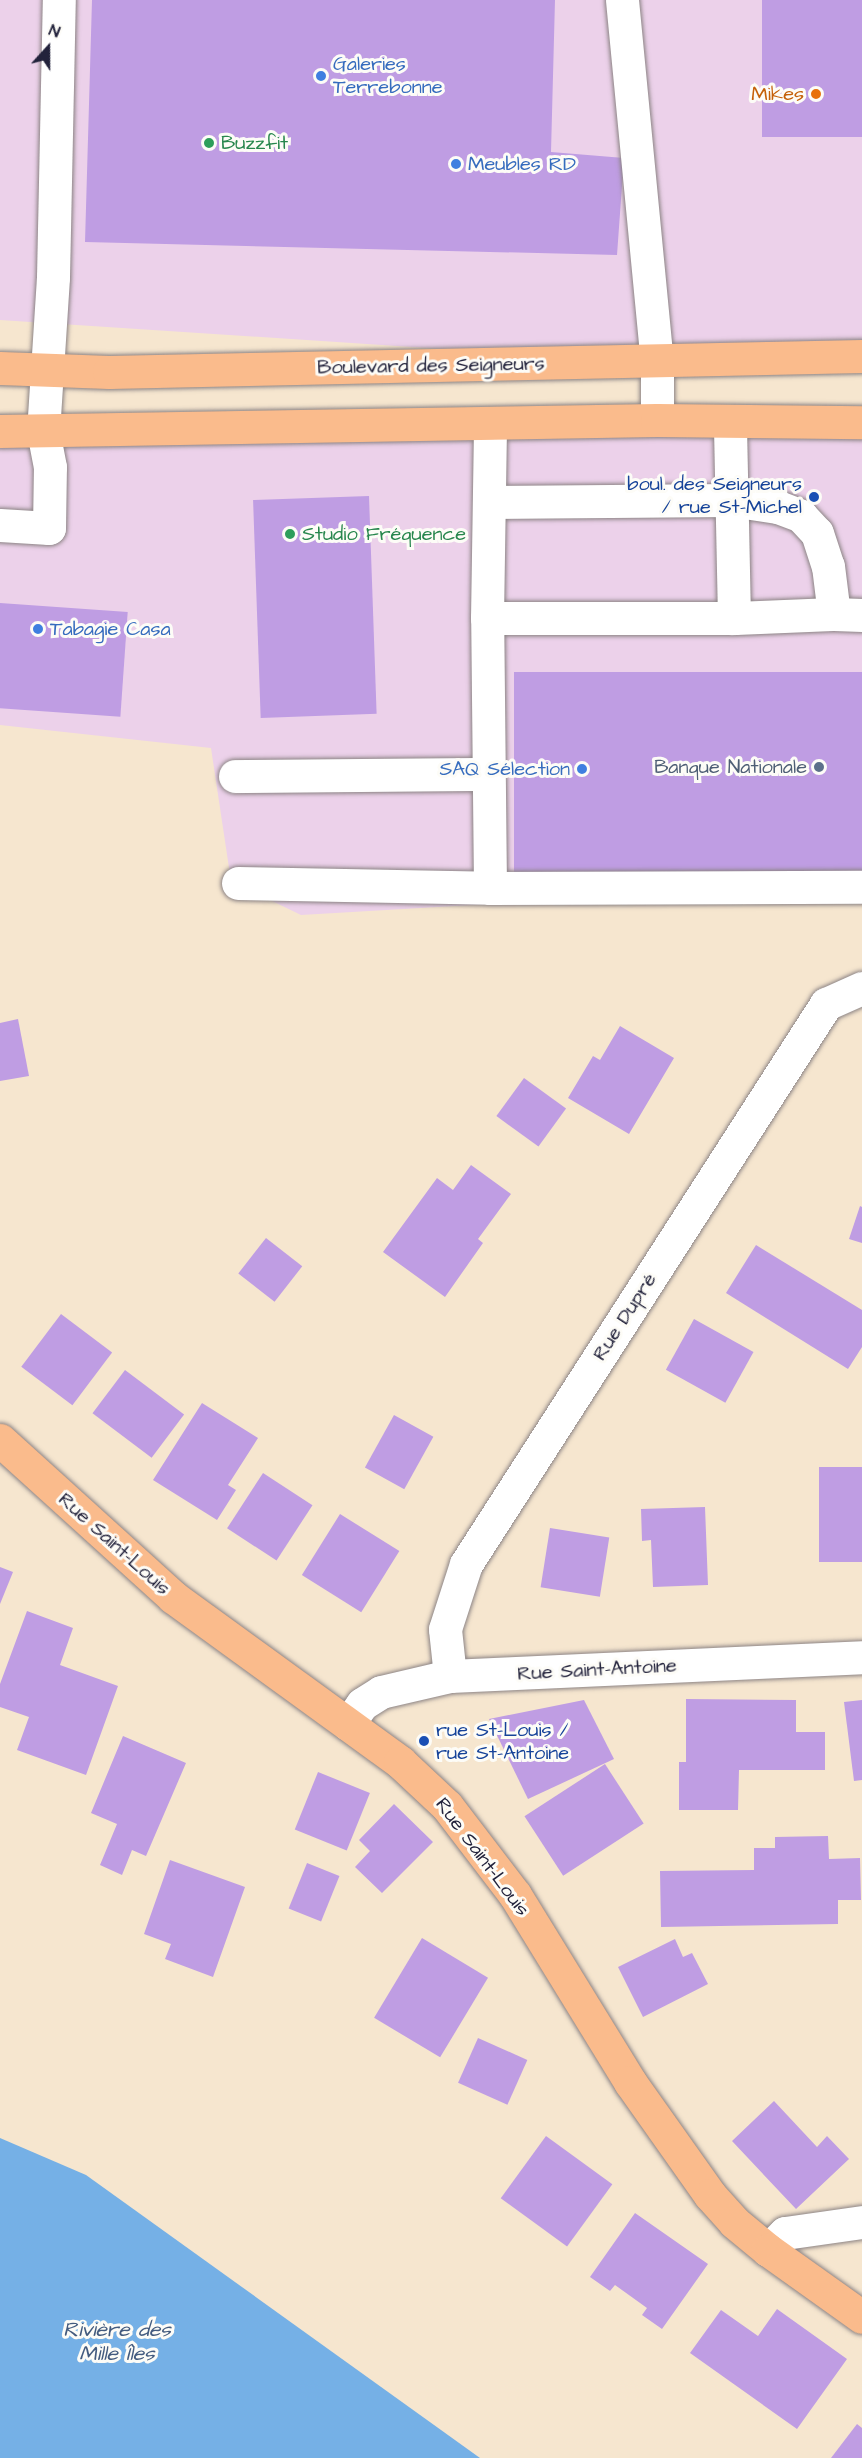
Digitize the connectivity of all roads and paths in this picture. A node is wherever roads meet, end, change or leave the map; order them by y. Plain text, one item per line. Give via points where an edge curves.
1 (59, 0) edge
2 (622, 0) edge
3 (862, 356) edge
4 (657, 363) junction
5 (0, 368) edge
6 (46, 371) junction
7 (657, 420) junction
8 (730, 421) junction
9 (490, 423) junction
10 (862, 423) edge
11 (0, 431) edge
12 (43, 432) junction
13 (732, 500) junction
14 (489, 502) junction
15 (0, 525) edge
16 (848, 614) edge
17 (487, 618) junction
18 (734, 618) junction
19 (487, 774) junction
20 (236, 776) dead end
21 (238, 883) dead end
22 (862, 887) edge
23 (490, 888) junction
24 (862, 988) edge
25 (0, 1440) edge
26 (862, 1657) edge
27 (450, 1676) junction
28 (348, 1724) junction
29 (862, 2222) edge
30 (768, 2250) junction
31 (862, 2317) edge

1 - 6 street
2 - 4 street
3 - 4 main road, Boulevard des Seigneurs
4 - 6 main road, Boulevard des Seigneurs
4 - 7 street
5 - 6 main road, Boulevard des Seigneurs
6 - 12 street
7 - 8 main road
7 - 9 main road
8 - 10 main road
8 - 13 street
9 - 12 main road
9 - 14 street
11 - 12 main road
12 - 15 street via 50,467 48,528
13 - 14 street
13 - 16 street via 794,513 817,533
13 - 18 street
14 - 17 street
16 - 18 street
17 - 18 street
17 - 19 street
19 - 20 street
19 - 23 street
21 - 23 street
22 - 23 street
24 - 27 street, Rue Dupré via 826,1004 466,1564 445,1629
25 - 28 main road, Rue Saint-Louis via 172,1597
26 - 27 street, Rue Saint-Antoine
27 - 28 street, Rue Saint-Antoine via 381,1692 362,1704
28 - 30 main road, Rue Saint-Louis via 407,1767 462,1823 524,1909 667,2138 725,2213
29 - 30 street via 785,2233
30 - 31 main road, Rue Saint-Louis

